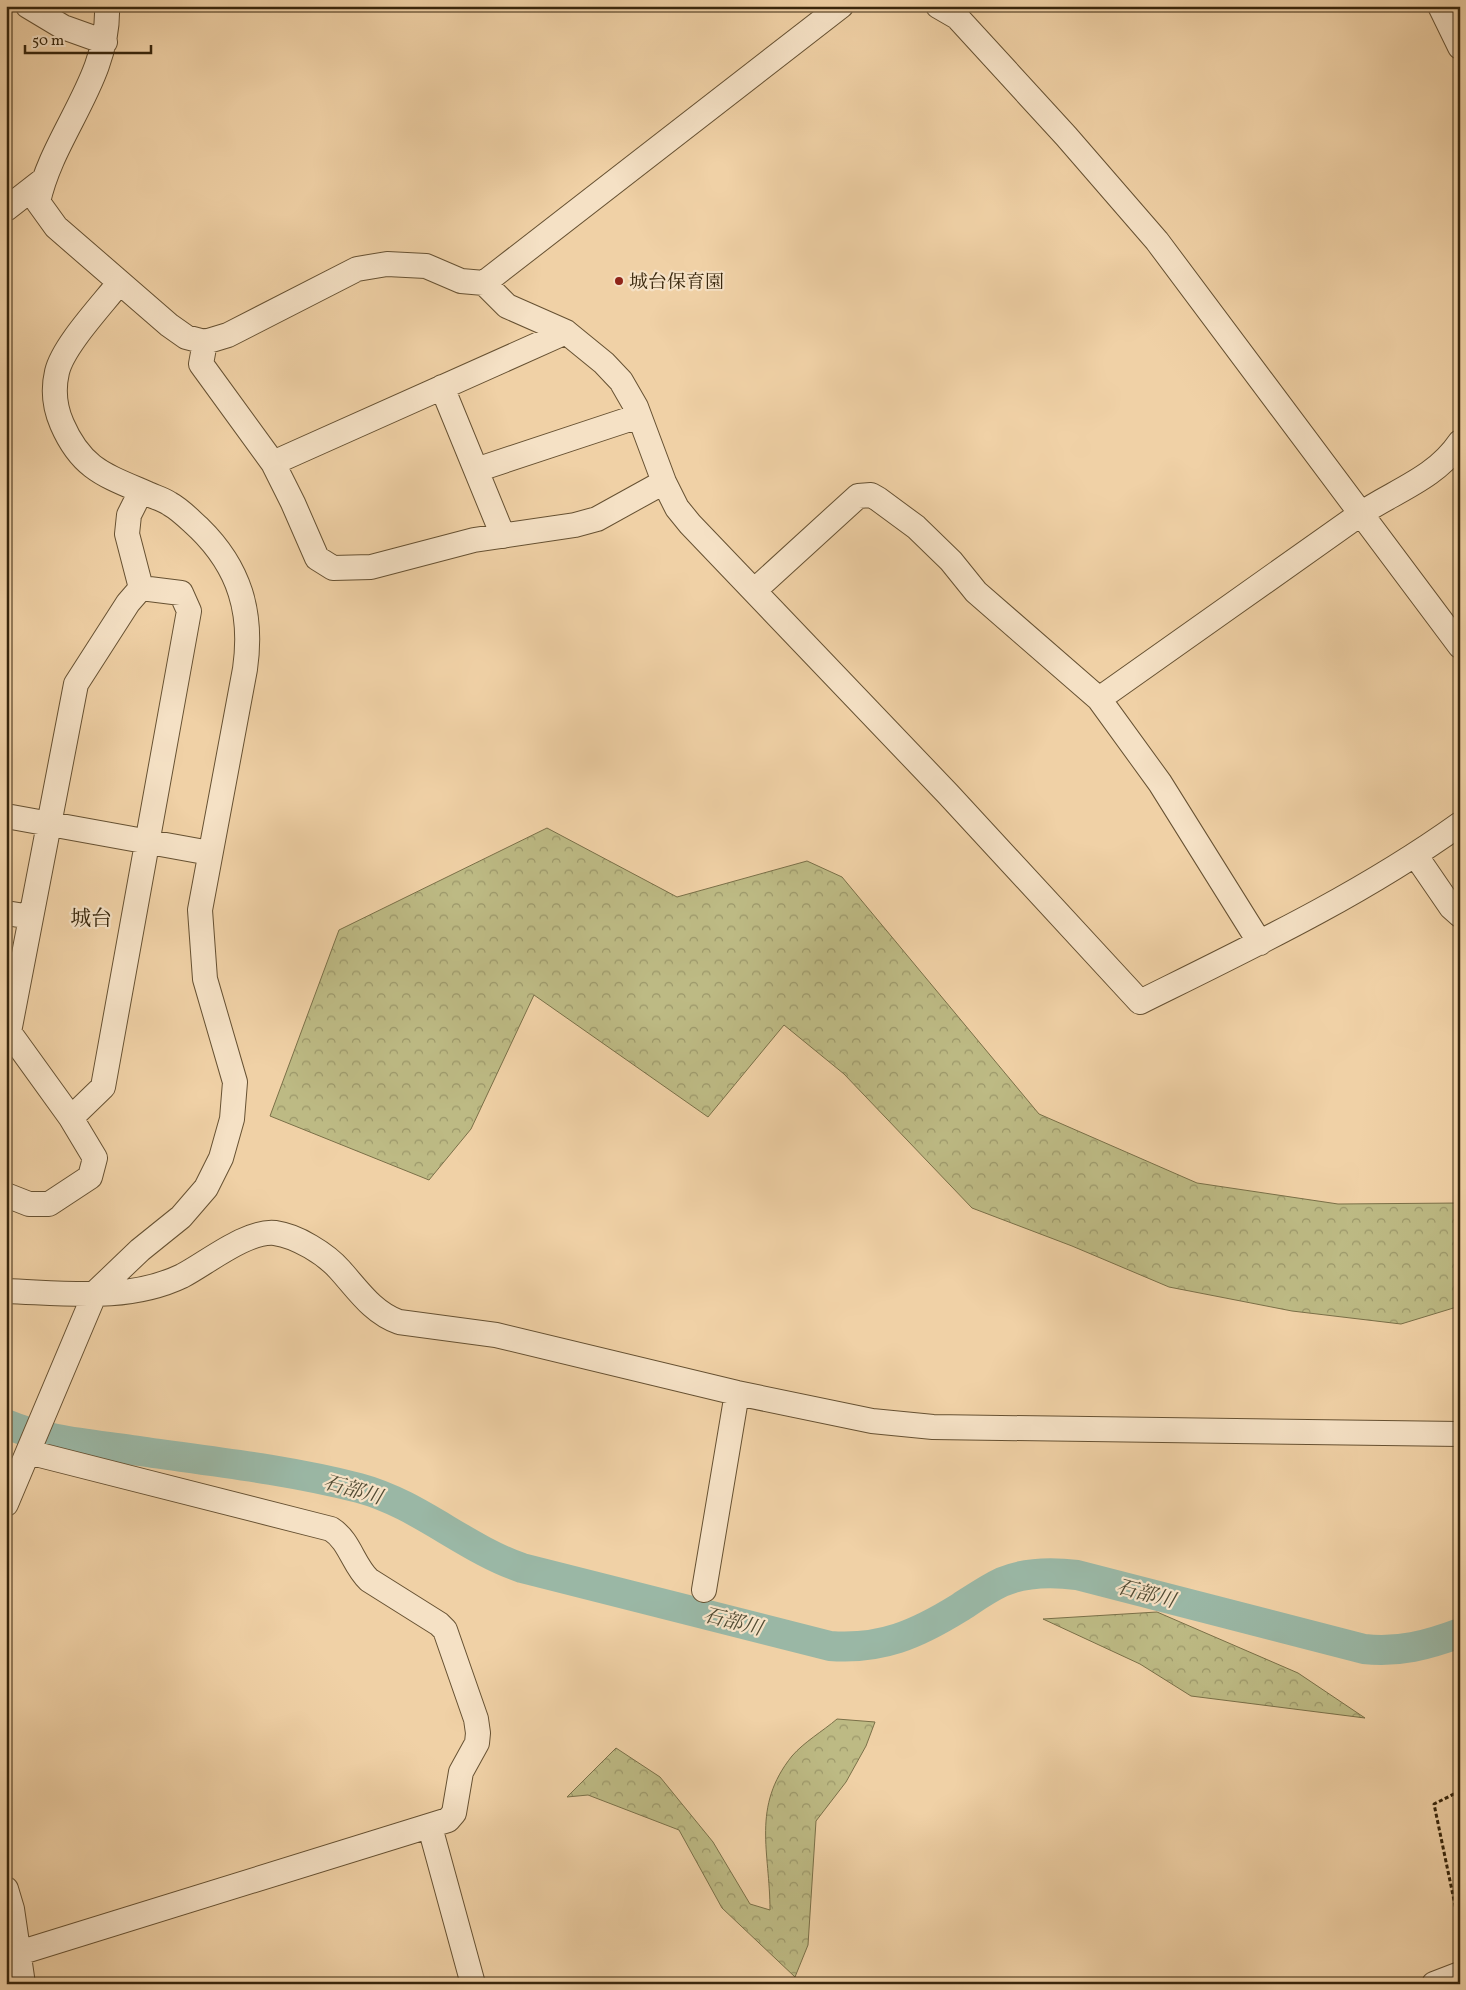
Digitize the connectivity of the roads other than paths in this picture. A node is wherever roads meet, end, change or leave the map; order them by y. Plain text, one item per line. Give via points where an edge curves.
1 (28, 6) edge
2 (107, 6) edge
3 (840, 6) edge
4 (1440, 6) edge
5 (948, 12) edge
6 (105, 42) junction
7 (1460, 47) edge
8 (42, 181) junction
9 (6, 209) edge
10 (120, 283) junction
11 (484, 283) junction
12 (566, 332) junction
13 (205, 342) junction
14 (442, 388) junction
15 (639, 416) junction
16 (1460, 442) edge
17 (273, 463) junction
18 (476, 470) junction
19 (664, 482) junction
20 (141, 491) junction
21 (1362, 513) junction
22 (503, 536) junction
23 (141, 588) junction
24 (754, 591) junction
25 (1460, 646) edge
26 (1099, 699) junction
27 (6, 816) edge
28 (49, 823) junction
29 (1460, 824) edge
30 (147, 842) junction
31 (210, 853) junction
32 (1416, 856) junction
33 (6, 913) edge
34 (1460, 915) edge
35 (31, 917) junction
36 (1260, 943) junction
37 (8, 1034) edge
38 (71, 1118) junction
39 (6, 1196) edge
40 (6, 1291) edge
41 (95, 1294) junction
42 (738, 1392) junction
43 (1460, 1434) edge
44 (28, 1452) junction
45 (6, 1504) edge
46 (704, 1590) dead end
47 (430, 1826) junction
48 (6, 1889) edge
49 (12, 1954) edge
50 (1460, 1974) edge
51 (23, 1984) edge
52 (473, 1984) edge
53 (1434, 1984) edge

1 - 6 street via 63,28
2 - 6 street
3 - 11 street
4 - 7 street
5 - 21 street via 1066,136 1157,241
6 - 8 street via 95,75 53,153
8 - 9 street
8 - 10 street via 38,202 56,227
10 - 13 street via 186,337
10 - 20 street via 70,347 57,371 54,395 59,418 70,443 87,464
11 - 12 street via 507,306
11 - 13 street via 462,281 426,266 387,264 357,269 228,335
12 - 14 street
12 - 15 street via 621,381
13 - 17 street via 201,364
14 - 17 street
14 - 18 street
15 - 18 street
15 - 19 street
16 - 21 street via 1447,458 1417,483
17 - 22 street via 317,558 333,568 371,567 474,540
18 - 22 street
19 - 22 street via 596,519
19 - 24 street via 677,508 690,524
20 - 23 street via 129,515 127,534
20 - 31 street via 170,504 217,546 233,573 245,607 249,641
21 - 25 street
21 - 26 street
23 - 28 street via 76,684
23 - 30 street via 181,593 189,611
24 - 26 street via 850,502 858,496 871,495 916,527 976,592
24 - 36 street via 1140,1002
26 - 36 street via 1160,783
27 - 28 street
28 - 30 street
28 - 35 street
29 - 32 street
30 - 31 street
30 - 38 street via 103,1087
31 - 41 street via 200,910 201,948 211,1003 235,1082 230,1126 221,1158 206,1188 181,1217 140,1250
32 - 34 street
32 - 36 street
33 - 35 street
35 - 37 street
37 - 38 street
38 - 39 street via 94,1158 90,1176 49,1204 29,1204
40 - 41 street
41 - 42 street via 136,1291 160,1284 182,1276 248,1239 262,1233 275,1233 302,1243 323,1256 376,1310 393,1320 496,1335
41 - 44 street
42 - 43 street via 872,1421 933,1427
42 - 46 street
44 - 45 street
44 - 47 street via 323,1526 338,1534 369,1580 439,1624 449,1641 478,1733 474,1751 458,1779 454,1813 448,1820
47 - 49 street
47 - 52 street
48 - 49 street via 12,1909
49 - 51 street
50 - 53 street

